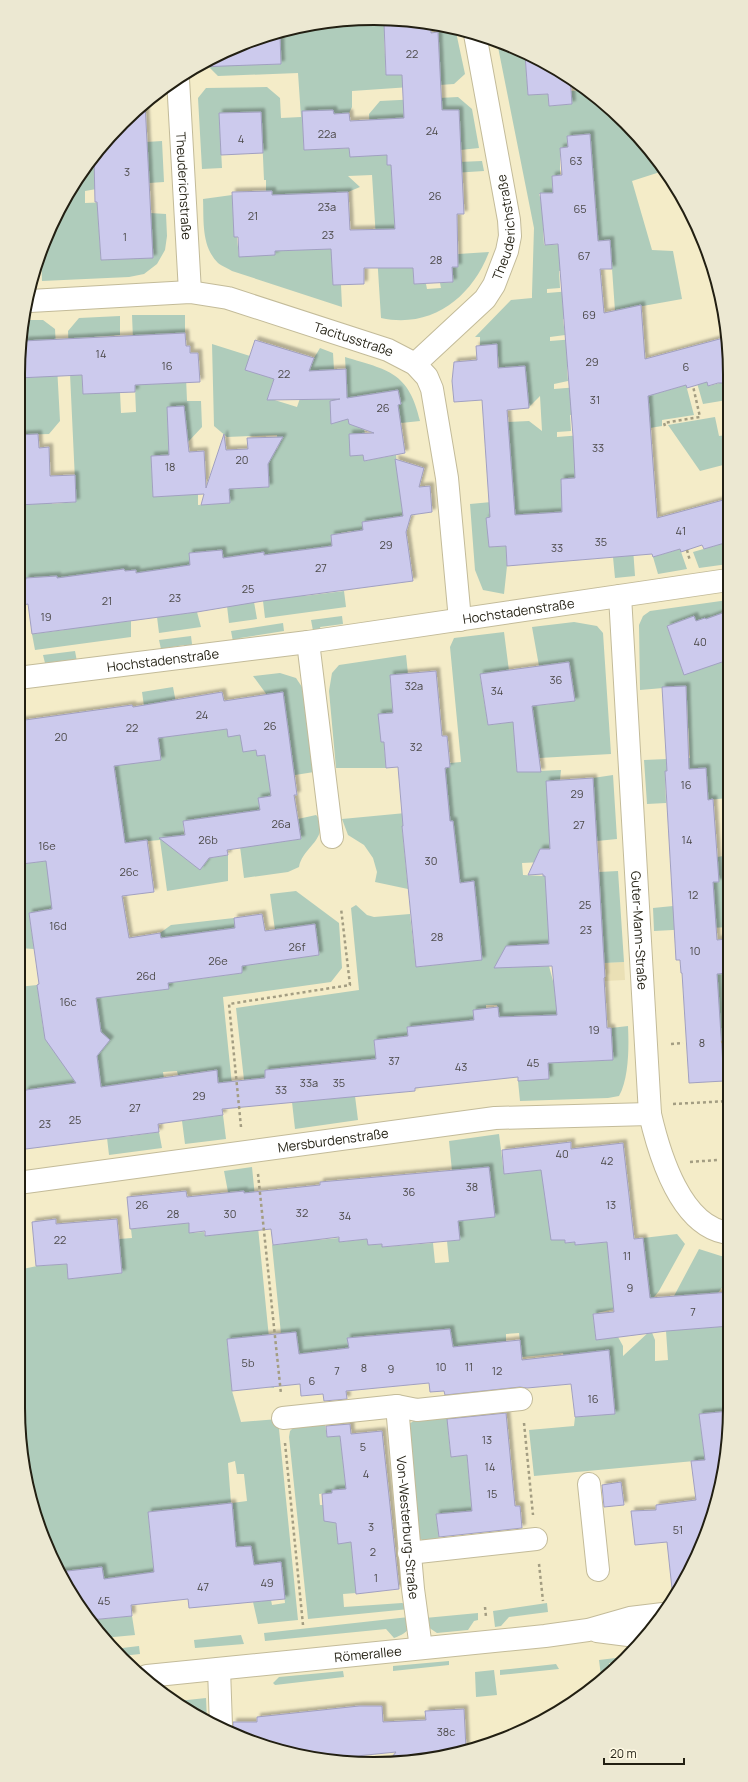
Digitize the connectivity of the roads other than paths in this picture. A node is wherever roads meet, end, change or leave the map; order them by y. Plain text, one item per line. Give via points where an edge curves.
1 (476, 41) edge
2 (178, 85) edge
3 (190, 292) junction
4 (33, 300) edge
5 (415, 364) junction
6 (723, 581) edge
7 (620, 596) junction
8 (460, 620) junction
9 (308, 642) junction
10 (25, 677) edge
11 (332, 837) dead end
12 (650, 1114) junction
13 (25, 1182) edge
14 (723, 1232) edge
15 (521, 1399) road end
16 (397, 1406) junction
17 (283, 1418) road end
18 (589, 1484) dead end
19 (536, 1540) road end
20 (409, 1553) junction
21 (598, 1570) dead end
22 (655, 1615) edge
23 (588, 1630) junction
24 (638, 1636) edge
25 (421, 1648) junction
26 (219, 1669) junction
27 (151, 1676) edge
28 (221, 1721) edge

1 - 5 street, Theuderichstraße via 507,205 510,236 502,266 485,299
2 - 3 street, Theuderichstraße
3 - 4 street, Tacitusstraße
3 - 5 street, Tacitusstraße via 215,295 262,308 388,350
5 - 8 street, Tacitusstraße via 430,382 436,409 451,505
6 - 7 street, Hochstadenstraße
7 - 8 street, Hochstadenstraße
7 - 12 street, Guter-Mann-Straße
8 - 9 street, Hochstadenstraße
9 - 10 street, Hochstadenstraße
9 - 11 street
12 - 13 street, Mersburdenstraße via 495,1118
12 - 14 street, Guter-Mann-Straße via 663,1160 685,1201 706,1225
15 - 16 street via 417,1410
16 - 17 street
16 - 20 street, Von-Westerburg-Straße
18 - 21 street
19 - 20 street
20 - 25 street, Von-Westerburg-Straße
22 - 23 street, Römerallee via 630,1618
23 - 24 street, Römerallee
23 - 25 street, Römerallee
25 - 26 street, Römerallee
26 - 27 street, Römerallee
26 - 28 street

